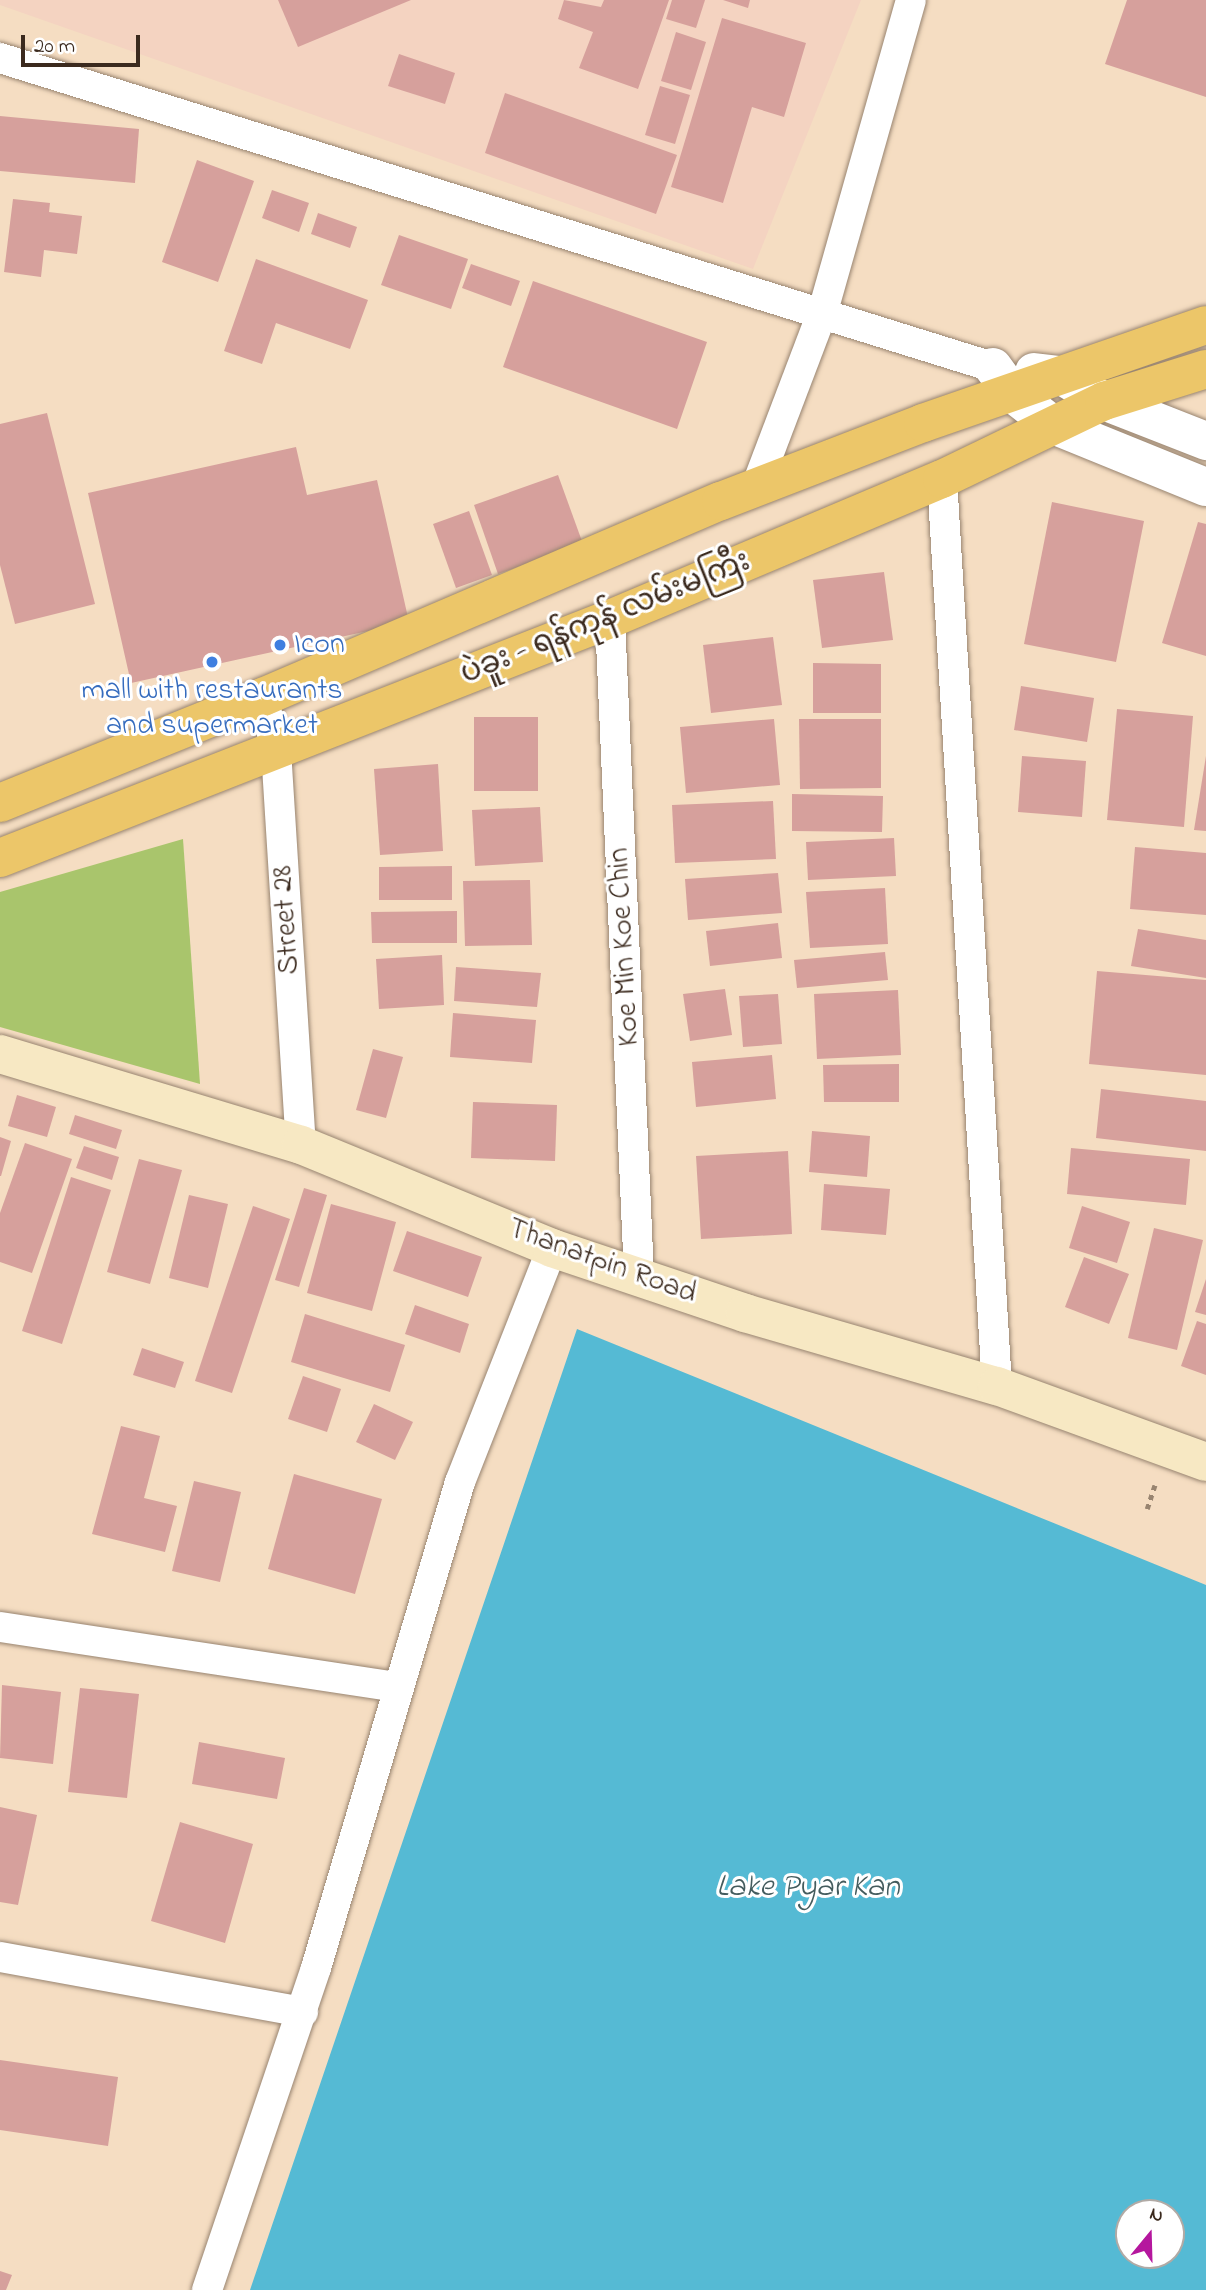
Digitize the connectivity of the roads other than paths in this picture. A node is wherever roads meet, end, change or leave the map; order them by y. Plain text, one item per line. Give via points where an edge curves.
1 (911, 0) edge
2 (0, 58) edge
3 (823, 312) junction
4 (1206, 325) edge
5 (1206, 369) edge
6 (1060, 374) junction
7 (1003, 380) junction
8 (1104, 401) junction
9 (1053, 425) junction
10 (1206, 441) edge
11 (942, 479) junction
12 (756, 487) junction
13 (1206, 487) edge
14 (610, 620) junction
15 (262, 697) junction
16 (276, 750) junction
17 (0, 803) edge
18 (0, 858) edge
19 (0, 1055) edge
20 (301, 1144) junction
21 (552, 1248) junction
22 (639, 1275) junction
23 (998, 1386) junction
24 (1206, 1462) edge
25 (0, 1627) edge
26 (399, 1687) junction
27 (0, 1957) edge
28 (303, 2012) junction
29 (207, 2290) edge

1 - 3 street
2 - 3 street
3 - 7 street
3 - 12 street
4 - 6 highway, ပဲခူး - ရန်ကုန် လမ်းမကြီး
5 - 8 highway, ပဲခူး - ရန်ကုန် လမ်းမကြီး
6 - 7 highway, ပဲခူး - ရန်ကုန် လမ်းမကြီး
6 - 8 street
7 - 9 street
7 - 12 highway, ပဲခူး - ရန်ကုန် လမ်းမကြီး
8 - 9 highway, ပဲခူး - ရန်ကုန် လမ်းမကြီး
8 - 10 street
9 - 11 highway, ပဲခူး - ရန်ကုန် လမ်းမကြီး
9 - 13 street
11 - 14 highway, ပဲခူး - ရန်ကုန် လမ်းမကြီး
11 - 23 street
12 - 15 highway, ပဲခူး - ရန်ကုန် လမ်းမကြီး
14 - 16 highway, ပဲခူး - ရန်ကုန် လမ်းမကြီး
14 - 22 street, Koe Min Koe Chin
15 - 16 street, Street 28
15 - 17 highway, ပဲခူး - ရန်ကုန် လမ်းမကြီး
16 - 18 highway, ပဲခူး - ရန်ကုန် လမ်းမကြီး
16 - 20 street, Street 28
19 - 20 main road, Thanatpin Road
20 - 21 main road, Thanatpin Road
21 - 22 main road, Thanatpin Road
21 - 26 street via 460,1482
22 - 23 main road, Thanatpin Road via 744,1313
23 - 24 main road, Thanatpin Road
25 - 26 street
26 - 28 street
27 - 28 street
28 - 29 street

